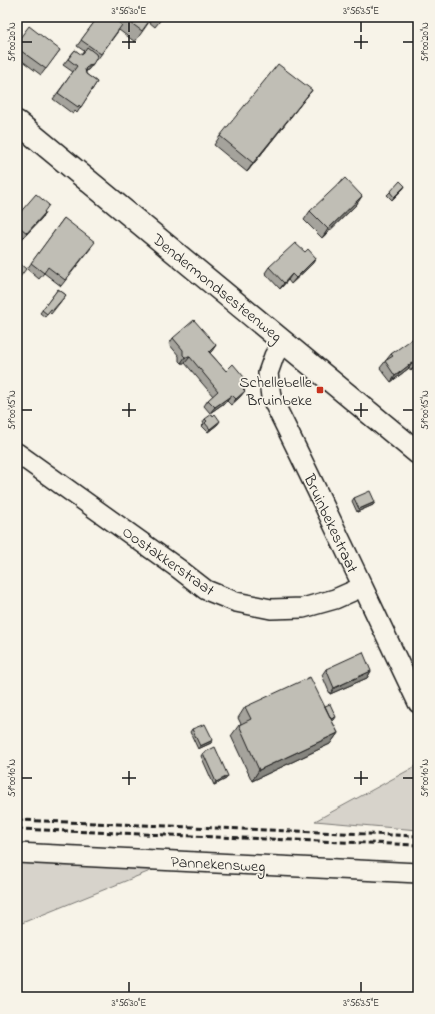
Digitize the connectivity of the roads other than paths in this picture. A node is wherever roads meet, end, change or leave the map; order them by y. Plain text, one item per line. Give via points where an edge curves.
1 (17, 122) edge
2 (283, 341) junction
3 (17, 453) edge
4 (418, 453) edge
5 (362, 587) junction
6 (418, 703) edge
7 (17, 853) edge
8 (418, 873) edge

1 - 2 main road, Dendermondsesteenweg
2 - 4 main road, Dendermondsesteenweg
2 - 5 street, Bruinbekestraat via 268,373 271,397
3 - 5 street, Oostakkerstraat via 206,590 236,602 271,609 303,608 335,599
5 - 6 street, Bruinbekestraat
7 - 8 street, Pannekensweg

